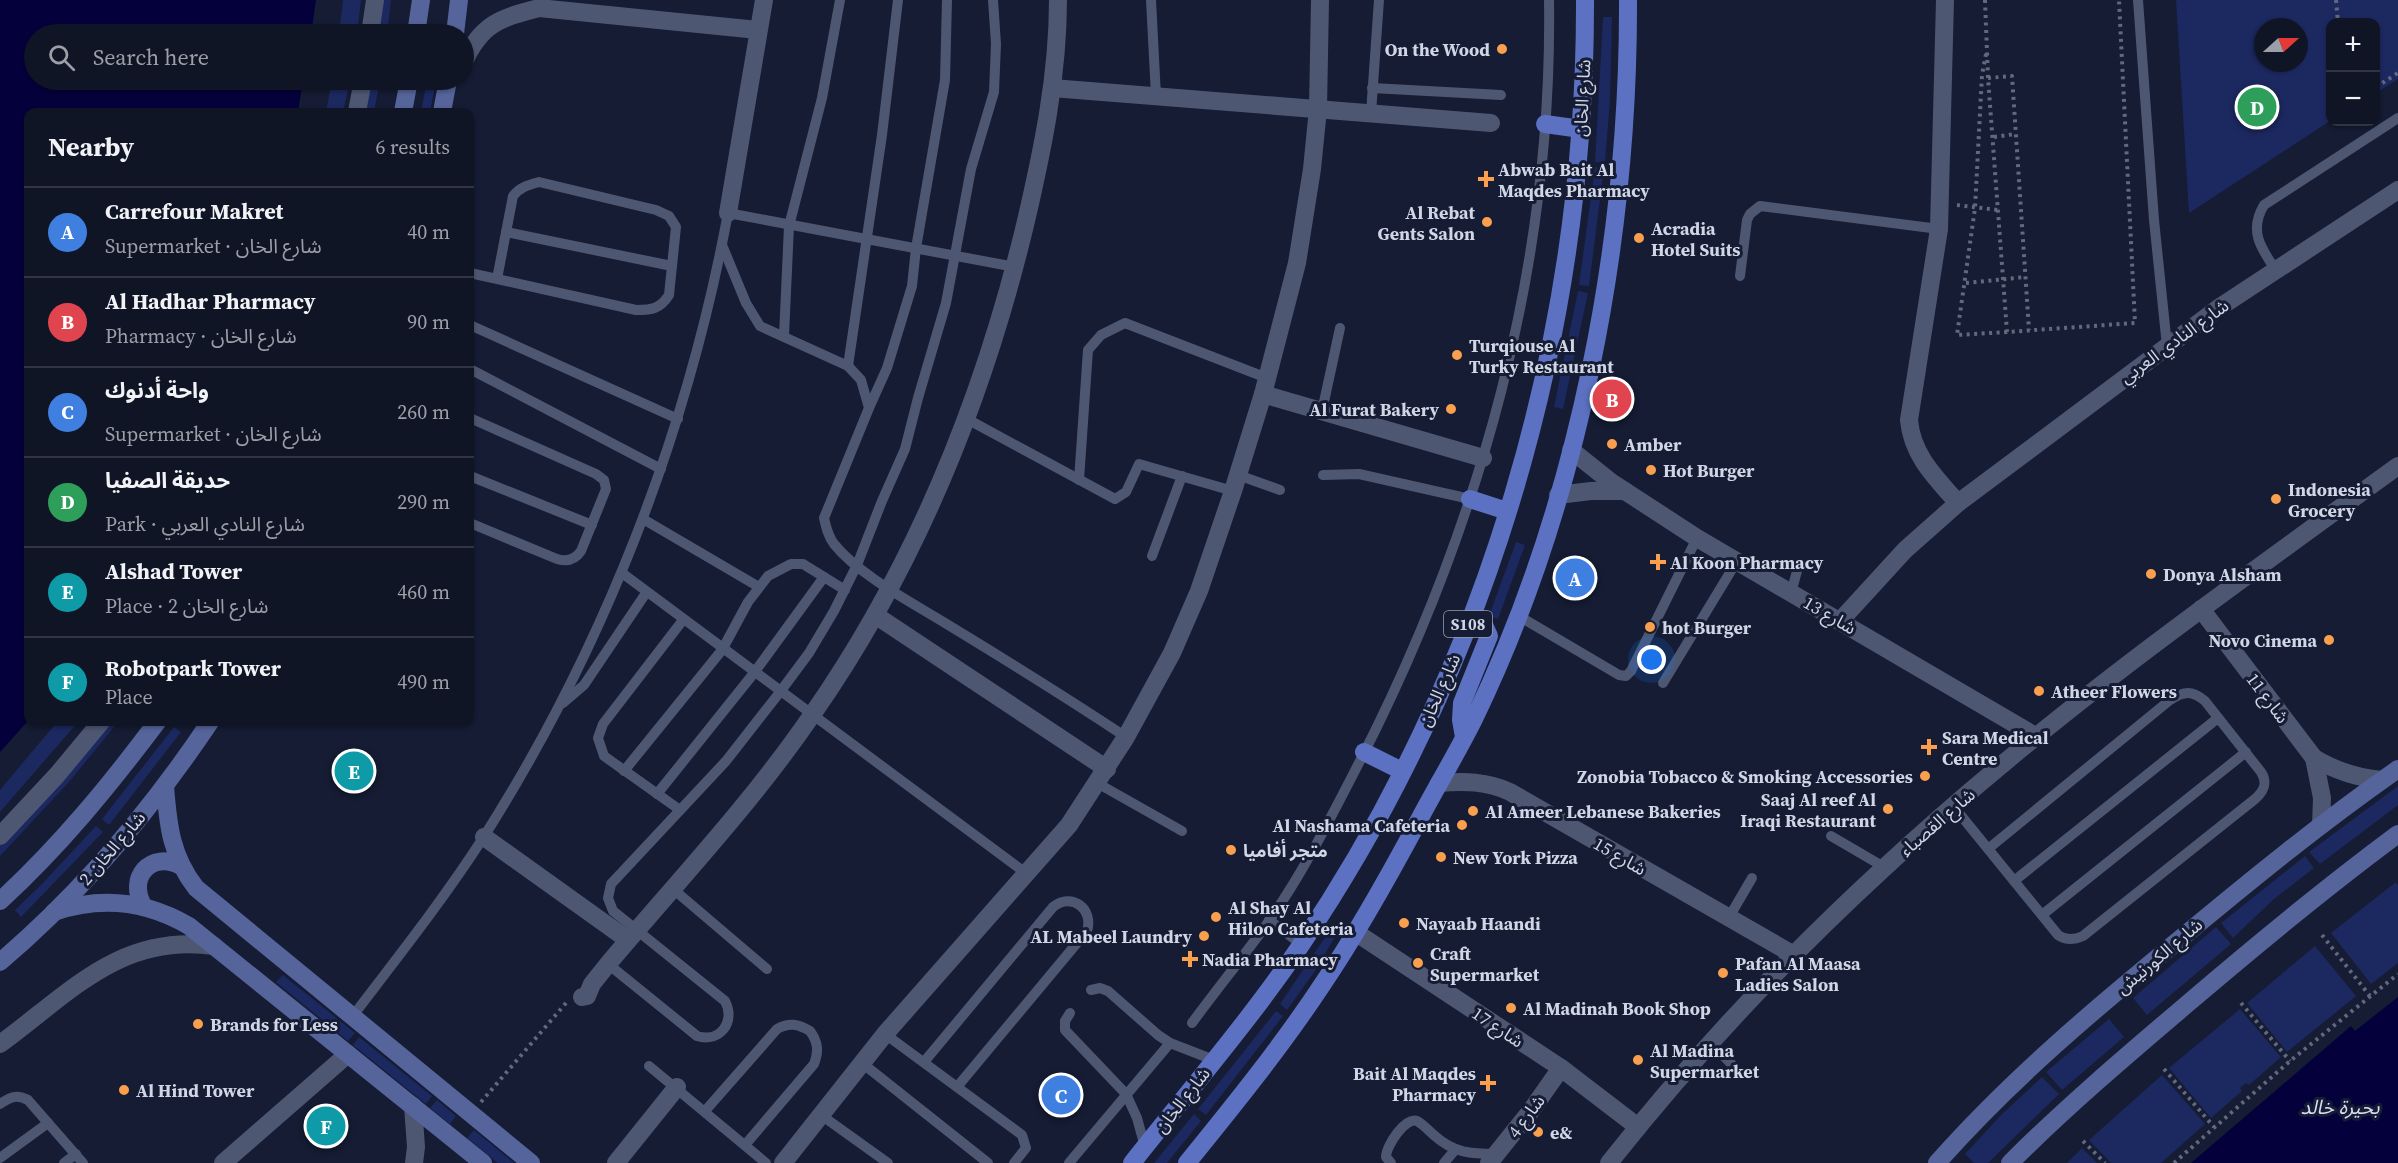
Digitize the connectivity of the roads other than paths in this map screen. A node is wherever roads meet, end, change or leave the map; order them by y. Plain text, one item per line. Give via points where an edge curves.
1 (375, 0) edge
2 (421, 0) edge
3 (459, 0) edge
4 (764, 0) edge
5 (840, 0) edge
6 (898, 0) edge
7 (947, 0) edge
8 (993, 0) edge
9 (1058, 0) edge
10 (1151, 0) edge
11 (1320, 0) edge
12 (1379, 0) edge
13 (1549, 0) edge
14 (1585, 0) edge
15 (1628, 0) edge
16 (1945, 0) edge
17 (2138, 0) edge
18 (532, 4) edge
19 (371, 24) edge
20 (417, 24) edge
21 (456, 24) edge
22 (758, 30) junction
23 (474, 42) edge
24 (1052, 88) junction
25 (1372, 88) junction
26 (361, 90) edge
27 (407, 90) edge
28 (448, 90) edge
29 (1502, 95) dead end
30 (1156, 96) junction
31 (358, 108) edge
32 (404, 108) edge
33 (443, 108) edge
34 (1318, 109) junction
35 (1371, 113) junction
36 (2398, 118) edge
37 (1491, 123) dead end
38 (1545, 124) junction
39 (1581, 129) junction
40 (2398, 190) edge
41 (728, 213) junction
42 (789, 226) junction
43 (1939, 229) junction
44 (506, 232) junction
45 (866, 240) junction
46 (722, 245) junction
47 (916, 248) junction
48 (954, 255) junction
49 (672, 266) junction
50 (1015, 267) junction
51 (2275, 269) junction
52 (474, 274) edge
53 (1740, 276) dead end
54 (497, 279) junction
55 (474, 328) edge
56 (1340, 328) dead end
57 (784, 336) junction
58 (2167, 345) junction
59 (848, 366) junction
60 (474, 371) edge
61 (1265, 386) junction
62 (869, 408) junction
63 (1322, 411) junction
64 (678, 419) junction
65 (967, 419) junction
66 (474, 420) edge
67 (1571, 450) junction
68 (1483, 458) junction
69 (2398, 466) edge
70 (661, 469) junction
71 (1323, 475) dead end
72 (1182, 476) junction
73 (474, 478) edge
74 (1078, 480) junction
75 (1236, 483) junction
76 (1280, 490) dead end
77 (1625, 491) junction
78 (1558, 495) junction
79 (1470, 499) junction
80 (1958, 503) junction
81 (1507, 511) junction
82 (643, 519) junction
83 (474, 525) edge
84 (592, 525) junction
85 (1697, 538) junction
86 (1152, 556) dead end
87 (1737, 561) junction
88 (1799, 564) dead end
89 (857, 565) junction
90 (622, 573) junction
91 (824, 577) junction
92 (759, 587) junction
93 (890, 589) junction
94 (844, 590) junction
95 (646, 593) junction
96 (1791, 593) junction
97 (2200, 609) junction
98 (875, 615) junction
99 (1517, 615) junction
100 (683, 620) junction
101 (1469, 620) junction
102 (1840, 621) junction
103 (722, 650) junction
104 (754, 673) junction
105 (1663, 683) dead end
106 (780, 693) junction
107 (558, 708) junction
108 (812, 716) junction
109 (2218, 718) junction
110 (98, 726) edge
111 (154, 726) edge
112 (207, 726) edge
113 (1126, 737) junction
114 (1464, 737) junction
115 (2037, 737) junction
116 (1364, 752) junction
117 (2246, 752) junction
118 (2314, 758) junction
119 (2398, 769) edge
120 (624, 771) junction
121 (1401, 771) junction
122 (1102, 776) junction
123 (2382, 780) junction
124 (1439, 783) junction
125 (165, 786) junction
126 (657, 794) junction
127 (1954, 807) junction
128 (680, 810) junction
129 (2321, 825) junction
130 (2398, 830) edge
131 (1182, 831) dead end
132 (0, 836) edge
133 (1831, 836) dead end
134 (484, 837) junction
135 (1988, 849) junction
136 (181, 866) junction
137 (1884, 867) junction
138 (1027, 874) junction
139 (1752, 878) dead end
140 (2014, 881) junction
141 (673, 889) junction
142 (0, 901) edge
143 (144, 906) junction
144 (54, 912) junction
145 (2042, 915) junction
146 (1728, 919) junction
147 (1269, 920) junction
148 (1355, 932) junction
149 (632, 935) junction
150 (1301, 944) junction
151 (214, 946) junction
152 (1794, 955) junction
153 (0, 962) edge
154 (608, 964) junction
155 (767, 969) dead end
156 (1091, 990) dead end
157 (582, 997) road end
158 (1070, 1013) dead end
159 (352, 1017) junction
160 (1192, 1023) dead end
161 (885, 1034) junction
162 (1170, 1043) junction
163 (1711, 1043) junction
164 (0, 1044) edge
165 (348, 1054) junction
166 (1214, 1060) junction
167 (924, 1062) junction
168 (862, 1063) junction
169 (649, 1066) dead end
170 (1561, 1068) junction
171 (1742, 1074) dead end
172 (677, 1087) junction
173 (957, 1087) junction
174 (1126, 1094) junction
175 (0, 1104) edge
176 (413, 1106) junction
177 (705, 1112) junction
178 (821, 1115) junction
179 (48, 1123) junction
180 (1638, 1127) junction
181 (745, 1145) junction
182 (1145, 1147) junction
183 (1455, 1150) junction
184 (0, 1158) edge
185 (79, 1159) edge
186 (1492, 1159) edge
187 (64, 1163) edge
188 (223, 1163) edge
189 (414, 1163) edge
190 (483, 1163) edge
191 (531, 1163) edge
192 (616, 1163) edge
193 (766, 1163) edge
194 (783, 1163) edge
195 (888, 1163) edge
196 (988, 1163) edge
197 (1014, 1163) edge
198 (1068, 1163) edge
199 (1132, 1163) edge
200 (1187, 1163) edge
201 (1391, 1163) edge
202 (1444, 1163) edge
203 (1609, 1163) edge
204 (1937, 1163) edge
205 (2010, 1163) edge

1 - 19 street
2 - 20 main road
3 - 21 main road
4 - 22 street
5 - 42 lane via 822,98
6 - 45 lane
7 - 47 lane via 945,80
8 - 48 lane via 994,92 971,169
9 - 24 street
10 - 30 lane
11 - 34 street
12 - 25 lane
13 - 38 lane
14 - 39 main road, شارع الخان / S108
15 - 67 main road, S108 via 1624,128 1612,245 1592,361
16 - 43 street
17 - 58 lane
18 - 22 street
18 - 23 street via 492,24
22 - 41 street
24 - 30 street
24 - 50 street via 1043,150
25 - 29 lane
25 - 35 lane
26 - 31 street
27 - 32 main road
28 - 33 main road
30 - 34 street
34 - 35 street
34 - 61 street via 1297,263
35 - 37 street
36 - 51 lane via 2264,205 2256,221 2257,239
38 - 39 main road
38 - 68 lane via 1536,212 1512,352
39 - 81 main road, شارع الخان / S108 via 1573,212 1548,360 1537,413
40 - 51 street, شارع النادي العربي
41 - 42 lane
41 - 46 lane
42 - 45 lane
42 - 57 lane
43 - 53 lane via 1760,206 1747,220
43 - 80 street via 1909,409 1910,431 1922,461
44 - 49 lane
44 - 49 lane via 513,196 539,182 669,216 676,227
44 - 54 lane
45 - 47 lane
45 - 59 lane
46 - 57 lane via 760,326
46 - 64 lane
47 - 48 lane
47 - 62 lane via 912,286 887,368
48 - 50 lane
48 - 89 lane via 946,303 905,449
49 - 54 lane via 669,295 653,310 636,310
50 - 65 street
51 - 58 street, شارع النادي العربي
52 - 54 lane
55 - 64 lane
56 - 63 lane
57 - 59 lane
58 - 80 street, شارع النادي العربي
59 - 62 lane via 861,380
60 - 70 lane
61 - 63 street
61 - 74 lane via 1125,323 1101,335 1088,350
61 - 75 street
62 - 89 lane via 824,518 834,544
63 - 68 street
64 - 70 lane
65 - 74 lane
65 - 93 street
66 - 84 lane via 601,476 606,493
67 - 77 street, شارع 13
67 - 78 main road, S108
68 - 79 lane
69 - 97 street, شارع القصباء
70 - 82 lane
71 - 79 lane via 1359,474
72 - 74 lane via 1139,464 1126,492 1115,499
72 - 75 lane
72 - 86 lane
73 - 84 lane
75 - 76 lane
75 - 113 street via 1199,591 1172,653
77 - 78 street
77 - 85 street, شارع 13
78 - 99 main road, S108
79 - 81 main road
79 - 116 lane via 1422,630
80 - 102 street, شارع النادي العربي via 1905,549
81 - 101 main road, شارع الخان / S108
82 - 90 lane
82 - 92 lane
83 - 84 lane via 568,561 578,556
85 - 87 street, شارع 13
85 - 99 lane via 1626,676
87 - 96 street, شارع 13
87 - 105 lane
88 - 96 lane
89 - 93 lane
89 - 94 lane
90 - 95 lane
90 - 107 lane
91 - 92 lane via 803,564 791,564 768,576
91 - 94 lane
91 - 104 lane
92 - 103 lane
93 - 98 street
93 - 113 lane
94 - 106 lane via 809,653
95 - 100 lane
95 - 107 lane via 584,685
96 - 102 street, شارع 13
97 - 115 street, شارع القصباء
97 - 118 street, شارع 11
98 - 108 street
98 - 122 street
99 - 114 main road, S108
100 - 103 lane
100 - 120 lane via 603,724 598,738 604,756
101 - 114 main road via 1484,625 1489,636 1462,703
101 - 121 main road, شارع الخان / S108
102 - 115 street, شارع 13
103 - 104 lane
103 - 120 lane
104 - 106 lane
104 - 126 lane
106 - 108 lane
106 - 128 lane
107 - 134 lane
108 - 138 lane
108 - 141 street via 757,791
109 - 117 lane
109 - 135 lane via 2194,693 2176,696
109 - 140 lane
110 - 132 street
111 - 142 main road via 92,806
112 - 125 main road, شارع الخان 2
113 - 122 street
114 - 124 main road, S108
115 - 127 street, شارع القصباء
116 - 121 main road
116 - 147 lane via 1324,830
117 - 145 lane
117 - 145 lane via 2264,776 2265,786 2237,813 2079,938 2061,937
118 - 123 street, شارع 11 via 2347,774
118 - 129 street, شارع 11 via 2322,798
119 - 123 main road, شارع الكورنيش
120 - 126 lane
121 - 150 main road, شارع الخان / S108
122 - 131 lane
122 - 138 street via 1069,825
123 - 129 main road, شارع الكورنيش
124 - 146 street, شارع 15 via 1465,782 1501,788
124 - 148 main road, S108
125 - 136 main road via 169,832
125 - 144 main road, شارع الخان 2
126 - 128 lane
127 - 135 lane
127 - 137 street, شارع القصباء
128 - 149 lane via 611,884 608,898 613,911
129 - 204 main road, شارع الكورنيش via 2068,1033 1989,1107
130 - 205 main road via 2076,1099
133 - 137 lane
134 - 149 street
134 - 159 lane
135 - 140 lane
136 - 143 main road via 166,860 144,870 138,884
136 - 159 main road via 206,897
137 - 152 street, شارع القصباء
138 - 161 street
139 - 146 lane
140 - 145 lane
141 - 149 street
141 - 155 lane
143 - 144 main road via 99,902
143 - 151 main road via 189,926
144 - 153 main road, شارع الخان 2
146 - 152 street, شارع 15
147 - 150 lane
147 - 160 lane
148 - 170 street, شارع 17
148 - 200 main road, S108 via 1280,1044
149 - 154 street
149 - 154 lane via 725,1001 730,1014 727,1027 710,1038 697,1036
150 - 166 main road, شارع الخان / S108
151 - 164 street via 170,944 126,955 95,972
151 - 165 main road
152 - 163 street, شارع القصباء
154 - 157 street via 587,996
156 - 162 lane via 1108,991
158 - 174 lane via 1064,1026 1068,1034
159 - 191 main road
161 - 167 lane
161 - 168 street
162 - 166 lane
162 - 174 lane
163 - 171 lane
163 - 180 street, شارع القصباء
165 - 176 main road
165 - 188 street
166 - 182 main road, شارع الخان / S108
167 - 173 lane
167 - 173 lane via 1053,907 1064,901 1083,906 1089,918 1087,931
168 - 178 street
168 - 196 lane
169 - 172 lane
170 - 180 street, شارع 17
170 - 186 street, شارع 4
172 - 177 lane
172 - 192 street
173 - 197 lane via 1025,1139 1026,1148
174 - 182 lane
174 - 198 lane
175 - 179 lane via 22,1097
176 - 189 street
176 - 190 main road
177 - 181 lane
177 - 181 lane via 777,1029 794,1024 810,1031 818,1047 814,1064
178 - 194 street
178 - 195 lane
179 - 184 lane
179 - 185 lane
180 - 203 street, شارع القصباء
181 - 193 lane
182 - 199 main road, شارع الخان / S108
183 - 186 lane
183 - 201 lane via 1412,1121 1388,1146 1386,1156
183 - 202 lane
185 - 187 lane

